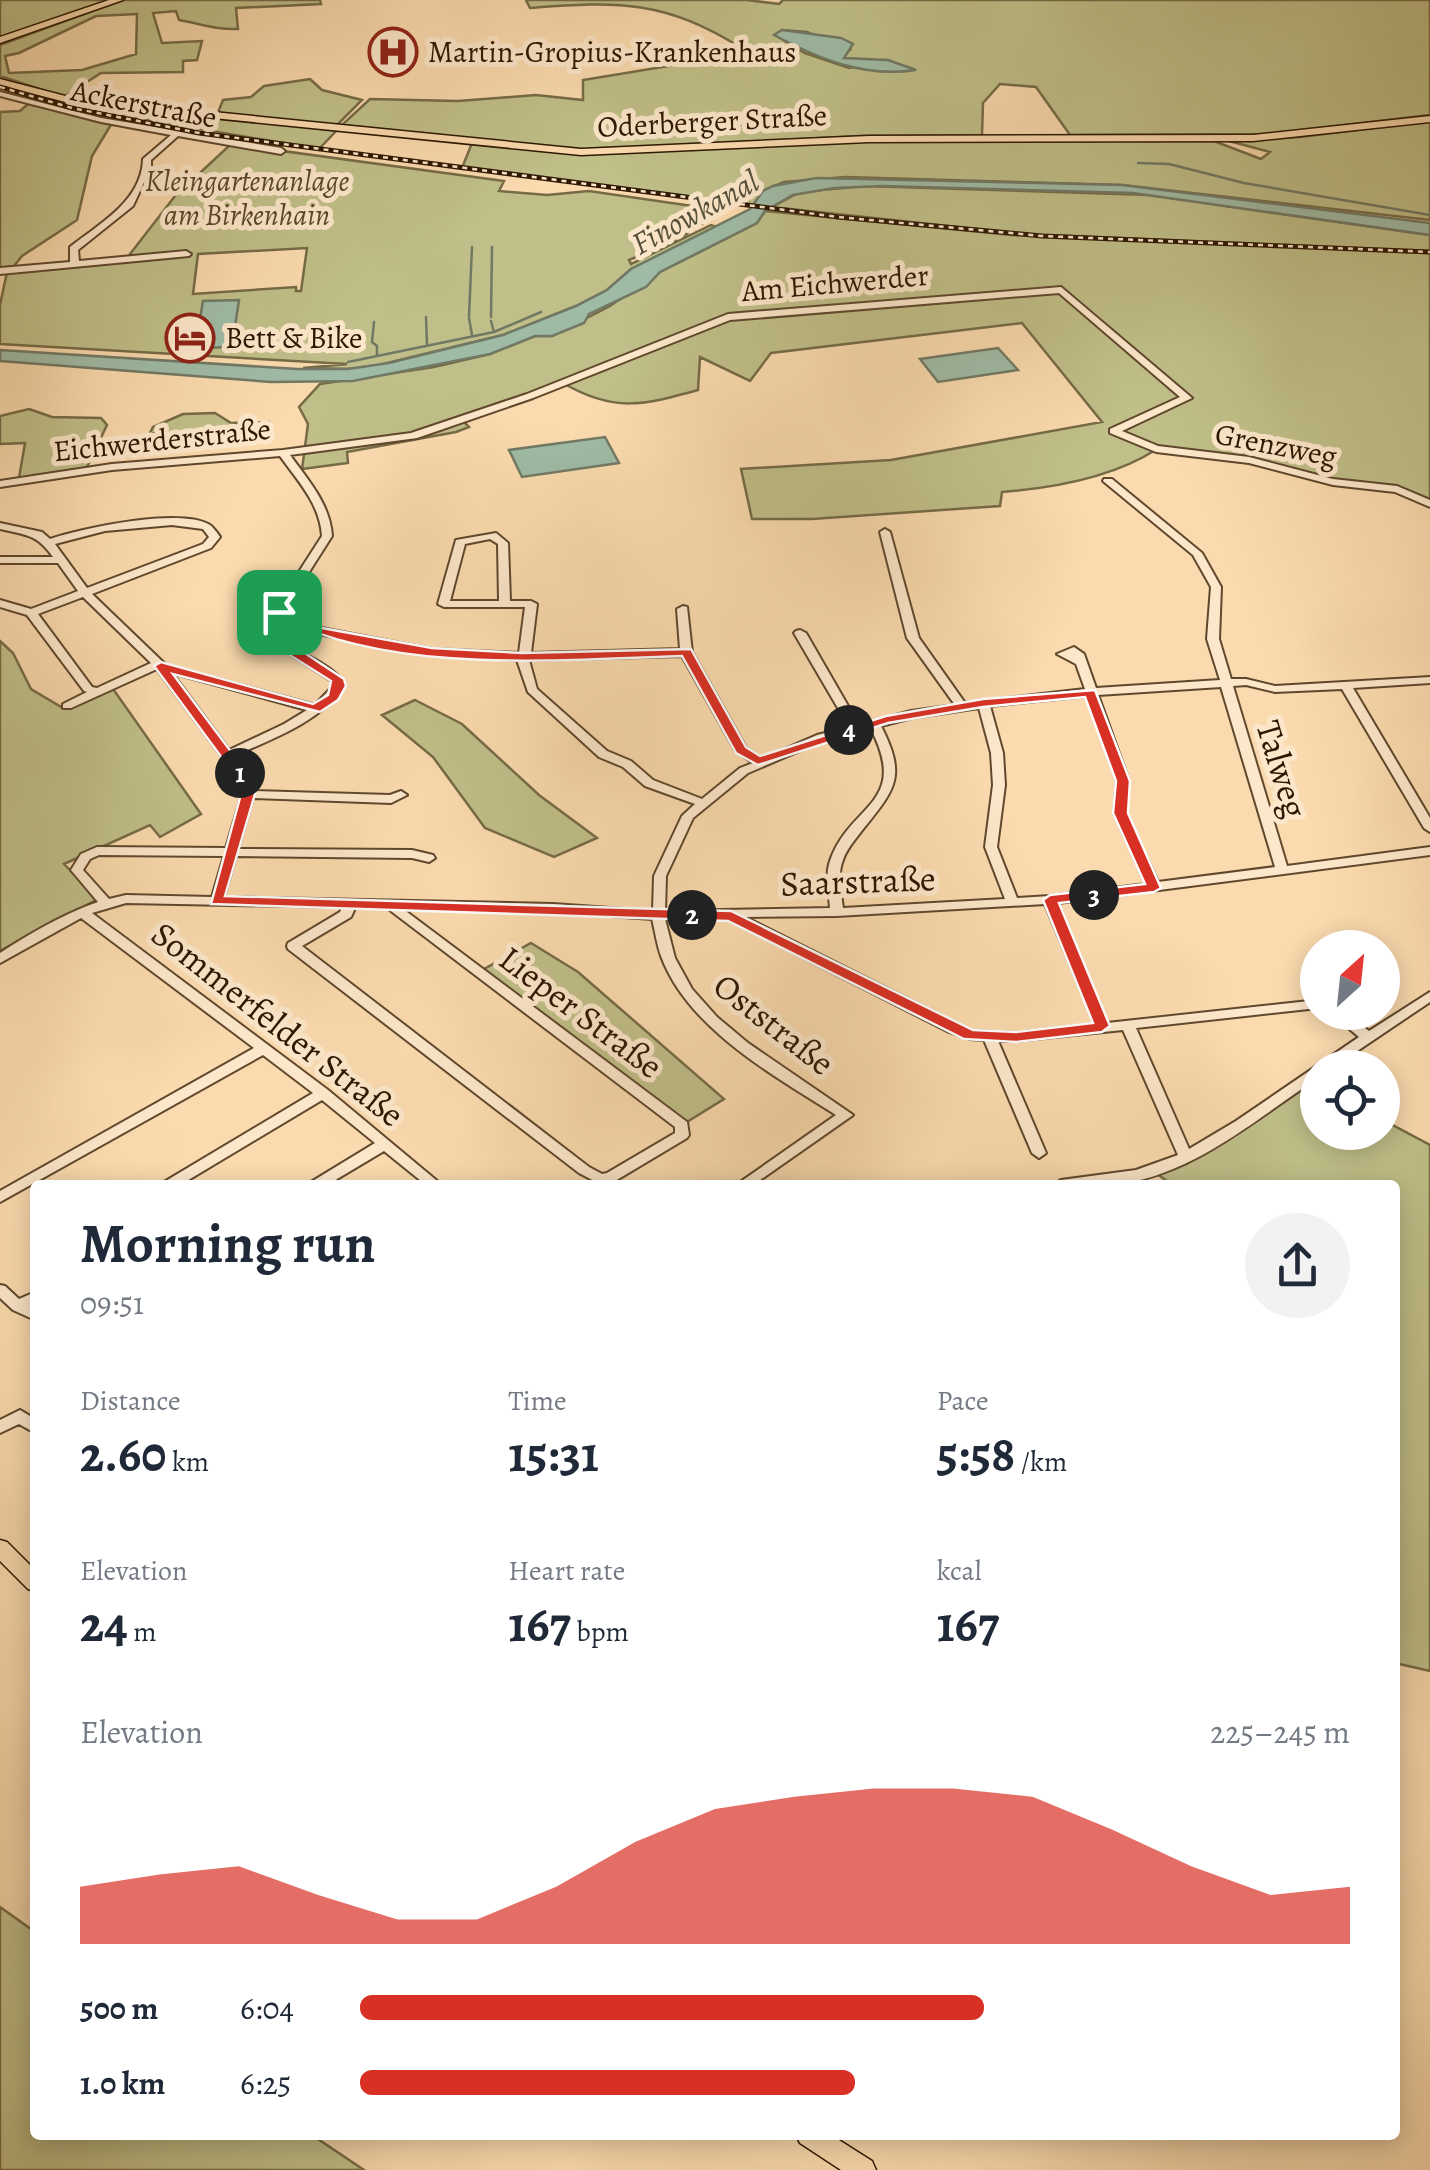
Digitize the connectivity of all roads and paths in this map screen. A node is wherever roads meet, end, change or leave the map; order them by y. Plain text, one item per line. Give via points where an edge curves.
1 (118, 0) edge
2 (0, 40) edge
3 (0, 82) edge
4 (0, 94) edge
5 (1430, 119) edge
6 (174, 136) dead end
7 (281, 150) dead end
8 (186, 254) dead end
9 (75, 264) junction
10 (0, 271) edge
11 (1114, 432) joint
12 (328, 447) joint
13 (283, 453) junction
14 (1108, 482) dead end
15 (0, 484) edge
16 (1430, 504) edge
17 (0, 526) edge
18 (885, 532) dead end
19 (49, 543) junction
20 (0, 560) edge
21 (59, 560) junction
22 (84, 593) junction
23 (0, 602) edge
24 (505, 605) junction
25 (683, 608) dead end
26 (279, 612) junction
27 (32, 613) junction
28 (800, 633) dead end
29 (686, 652) junction
30 (522, 657) junction
31 (1079, 661) dead end
32 (160, 665) junction
33 (1430, 680) edge
34 (1224, 684) junction
35 (1346, 685) junction
36 (94, 691) junction
37 (1090, 692) junction
38 (983, 703) junction
39 (66, 706) dead end
40 (962, 707) junction
41 (316, 709) junction
42 (874, 723) junction
43 (855, 728) junction
44 (227, 756) junction
45 (758, 761) junction
46 (248, 794) junction
47 (400, 796) dead end
48 (700, 802) junction
49 (1430, 828) edge
50 (1430, 851) edge
51 (229, 852) junction
52 (429, 858) dead end
53 (1282, 871) junction
54 (1154, 888) junction
55 (217, 900) junction
56 (1050, 900) junction
57 (106, 902) junction
58 (1013, 902) junction
59 (350, 903) junction
60 (389, 904) junction
61 (837, 912) junction
62 (84, 913) junction
63 (655, 915) junction
64 (731, 916) junction
65 (0, 959) edge
66 (1430, 996) edge
67 (1300, 1006) edge
68 (1102, 1026) junction
69 (1128, 1026) junction
70 (1359, 1030) edge
71 (988, 1036) junction
72 (1368, 1037) junction
73 (265, 1048) junction
74 (1348, 1050) edge
75 (1300, 1082) edge
76 (324, 1093) junction
77 (846, 1116) joint
78 (385, 1144) junction
79 (1039, 1154) dead end
80 (1187, 1156) junction
81 (177, 1180) edge
82 (324, 1180) edge
83 (429, 1180) edge
84 (750, 1180) edge
85 (1101, 1180) edge
86 (0, 1196) edge
87 (0, 1290) edge
88 (30, 1299) edge
89 (18, 1306) junction
90 (30, 1312) edge
91 (30, 1423) edge
92 (0, 1427) edge
93 (3, 1555) edge
94 (30, 1579) edge
95 (817, 2140) edge
96 (863, 2170) edge

1 - 2 main road
3 - 5 main road, Oderberger Straße via 73,101 581,152 869,139 1253,138
4 - 7 street, Ackerstraße via 113,122
6 - 9 street via 147,159 130,204 72,249
8 - 9 street
9 - 10 street
11 - 12 street, Am Eichwerder via 1187,398 1061,290 728,317 465,421
11 - 16 street, Grenzweg via 1156,449 1249,460 1398,490
12 - 13 street, Eichwerderstraße
13 - 15 street, Eichwerderstraße
13 - 26 street via 310,486 328,526
14 - 34 street via 1206,566 1216,587 1213,639
17 - 19 street
18 - 40 street via 913,638
19 - 21 street
19 - 22 street via 168,522 213,530 207,546
20 - 21 street
21 - 22 street
22 - 27 street
22 - 32 street
23 - 27 street
24 - 24 street via 503,544 492,535 460,542 444,604
24 - 30 street via 531,604
25 - 29 street
26 - 30 street via 318,631 424,650
26 - 41 street via 257,624 256,637 337,679 333,697
27 - 36 street
28 - 43 street
29 - 30 street
29 - 45 street via 741,750
30 - 48 street via 532,690 603,754 648,783
31 - 37 street
32 - 36 street
32 - 41 street
32 - 44 street
33 - 35 street
34 - 35 street
34 - 37 street
34 - 53 street, Talweg
35 - 49 street
36 - 39 street
37 - 38 street
37 - 54 street via 1123,781 1120,813
38 - 40 street
38 - 58 street via 999,785 991,847
40 - 42 street
41 - 44 street
42 - 43 street
42 - 61 street via 890,749 892,775 835,862
43 - 45 street
44 - 46 street
45 - 48 street
46 - 47 street
46 - 51 street
48 - 63 street via 668,846
50 - 53 street, Saarstraße
51 - 52 street
51 - 55 street
51 - 57 street via 96,852 78,870
53 - 54 street, Saarstraße
54 - 56 street, Saarstraße
55 - 57 street, Saarstraße
55 - 59 street, Saarstraße
56 - 58 street, Saarstraße
56 - 68 street
57 - 62 street, Saarstraße
58 - 61 street, Saarstraße
59 - 60 street, Saarstraße
59 - 60 street, Lieper Straße via 346,914 293,946 584,1170 610,1178 682,1136 682,1125
60 - 63 street, Saarstraße
61 - 64 street, Saarstraße
62 - 65 street, Saarstraße
62 - 73 street, Sommerfelder Straße
63 - 64 street, Saarstraße
63 - 77 street, Oststraße via 672,972 699,1008
64 - 71 street via 952,1028
66 - 72 street
67 - 69 street
68 - 69 street
68 - 71 street
69 - 80 street
70 - 72 street
71 - 79 street
72 - 74 street
73 - 76 street, Sommerfelder Straße
73 - 86 street
75 - 80 street
76 - 78 street, Sommerfelder Straße
76 - 81 street
77 - 84 street
78 - 82 street
78 - 83 street, Sommerfelder Straße
80 - 85 street
87 - 89 street
88 - 89 street
89 - 90 street
91 - 92 street via 20,1416
93 - 94 main road
95 - 96 main road

